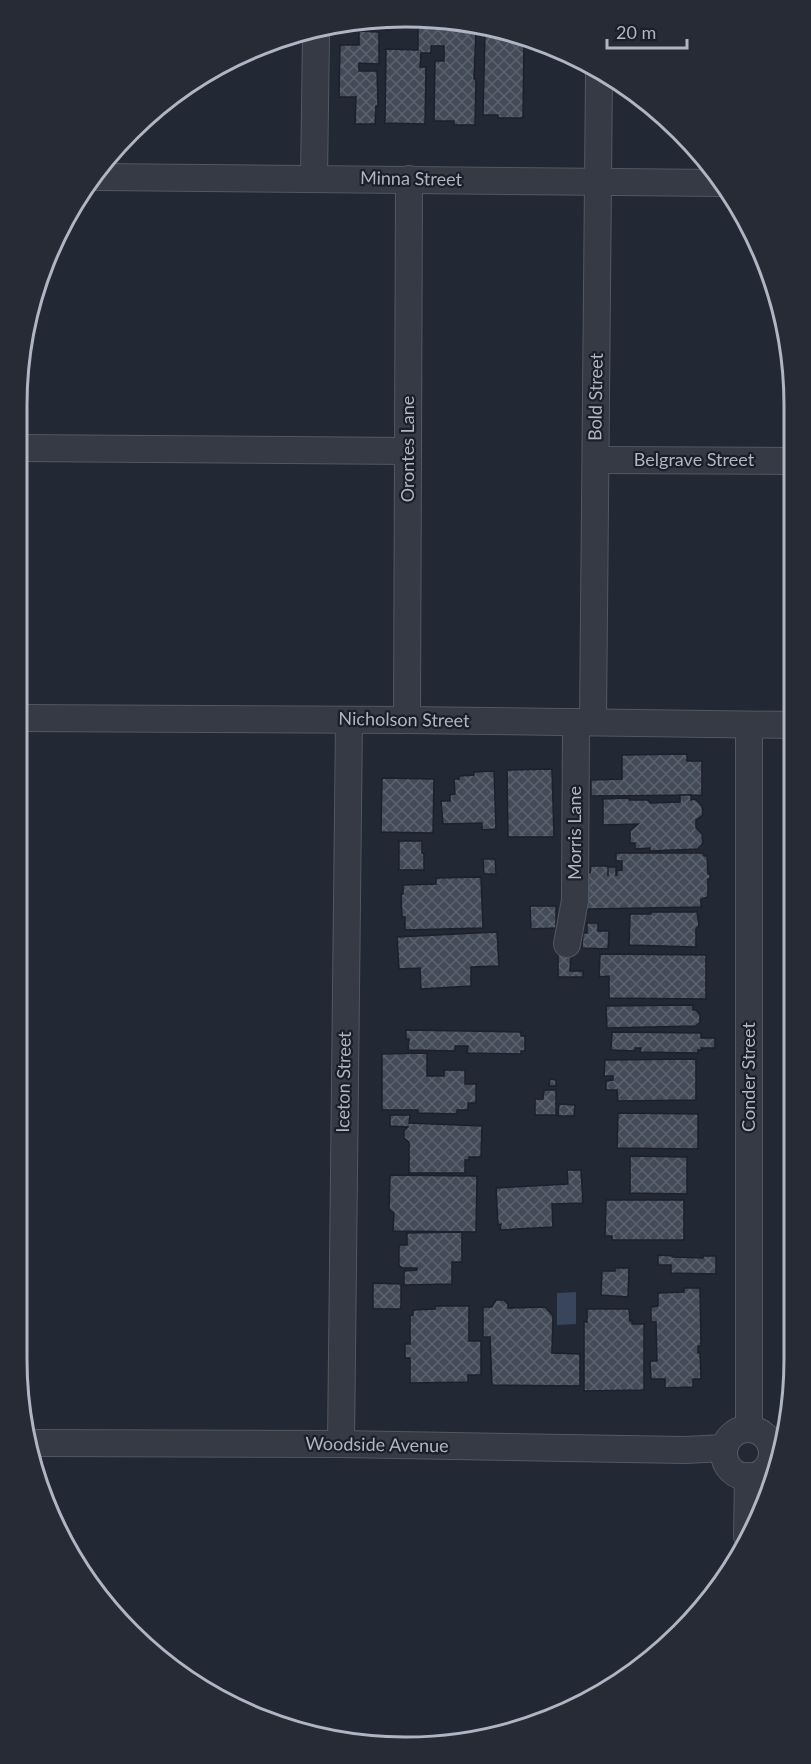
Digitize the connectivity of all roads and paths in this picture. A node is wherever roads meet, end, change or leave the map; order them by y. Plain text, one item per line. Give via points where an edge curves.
1 (316, 38) edge
2 (599, 80) edge
3 (104, 177) edge
4 (314, 178) junction
5 (409, 179) junction
6 (599, 181) junction
7 (711, 183) edge
8 (27, 448) edge
9 (408, 451) junction
10 (596, 460) junction
11 (784, 460) edge
12 (27, 718) edge
13 (349, 720) junction
14 (407, 720) junction
15 (585, 722) junction
16 (749, 725) junction
17 (784, 725) edge
18 (567, 944) dead end
19 (749, 1429) junction
20 (37, 1443) edge
21 (341, 1444) junction
22 (774, 1447) edge
23 (724, 1448) junction
24 (769, 1462) edge
25 (748, 1476) junction
26 (747, 1521) edge

1 - 4 street
2 - 6 street, Bold Street
3 - 4 street, Minna Street
4 - 5 street, Minna Street
5 - 6 street, Minna Street
5 - 9 street, Orontes Lane
6 - 7 street, Minna Street
6 - 10 street, Bold Street
8 - 9 street
9 - 14 street, Orontes Lane
10 - 11 street, Belgrave Street
10 - 15 street, Bold Street
12 - 13 street, Nicholson Street
13 - 14 street, Nicholson Street
13 - 21 street, Iceton Street
14 - 15 street, Nicholson Street
15 - 16 street, Nicholson Street
15 - 18 street, Morris Lane via 575,900
16 - 17 street, Nicholson Street
16 - 19 street, Conder Street
19 - 22 street via 760,1432
19 - 23 street via 733,1434
20 - 21 street, Woodside Avenue
21 - 23 street, Woodside Avenue
23 - 25 street via 729,1468
24 - 25 street via 758,1474
25 - 26 street

